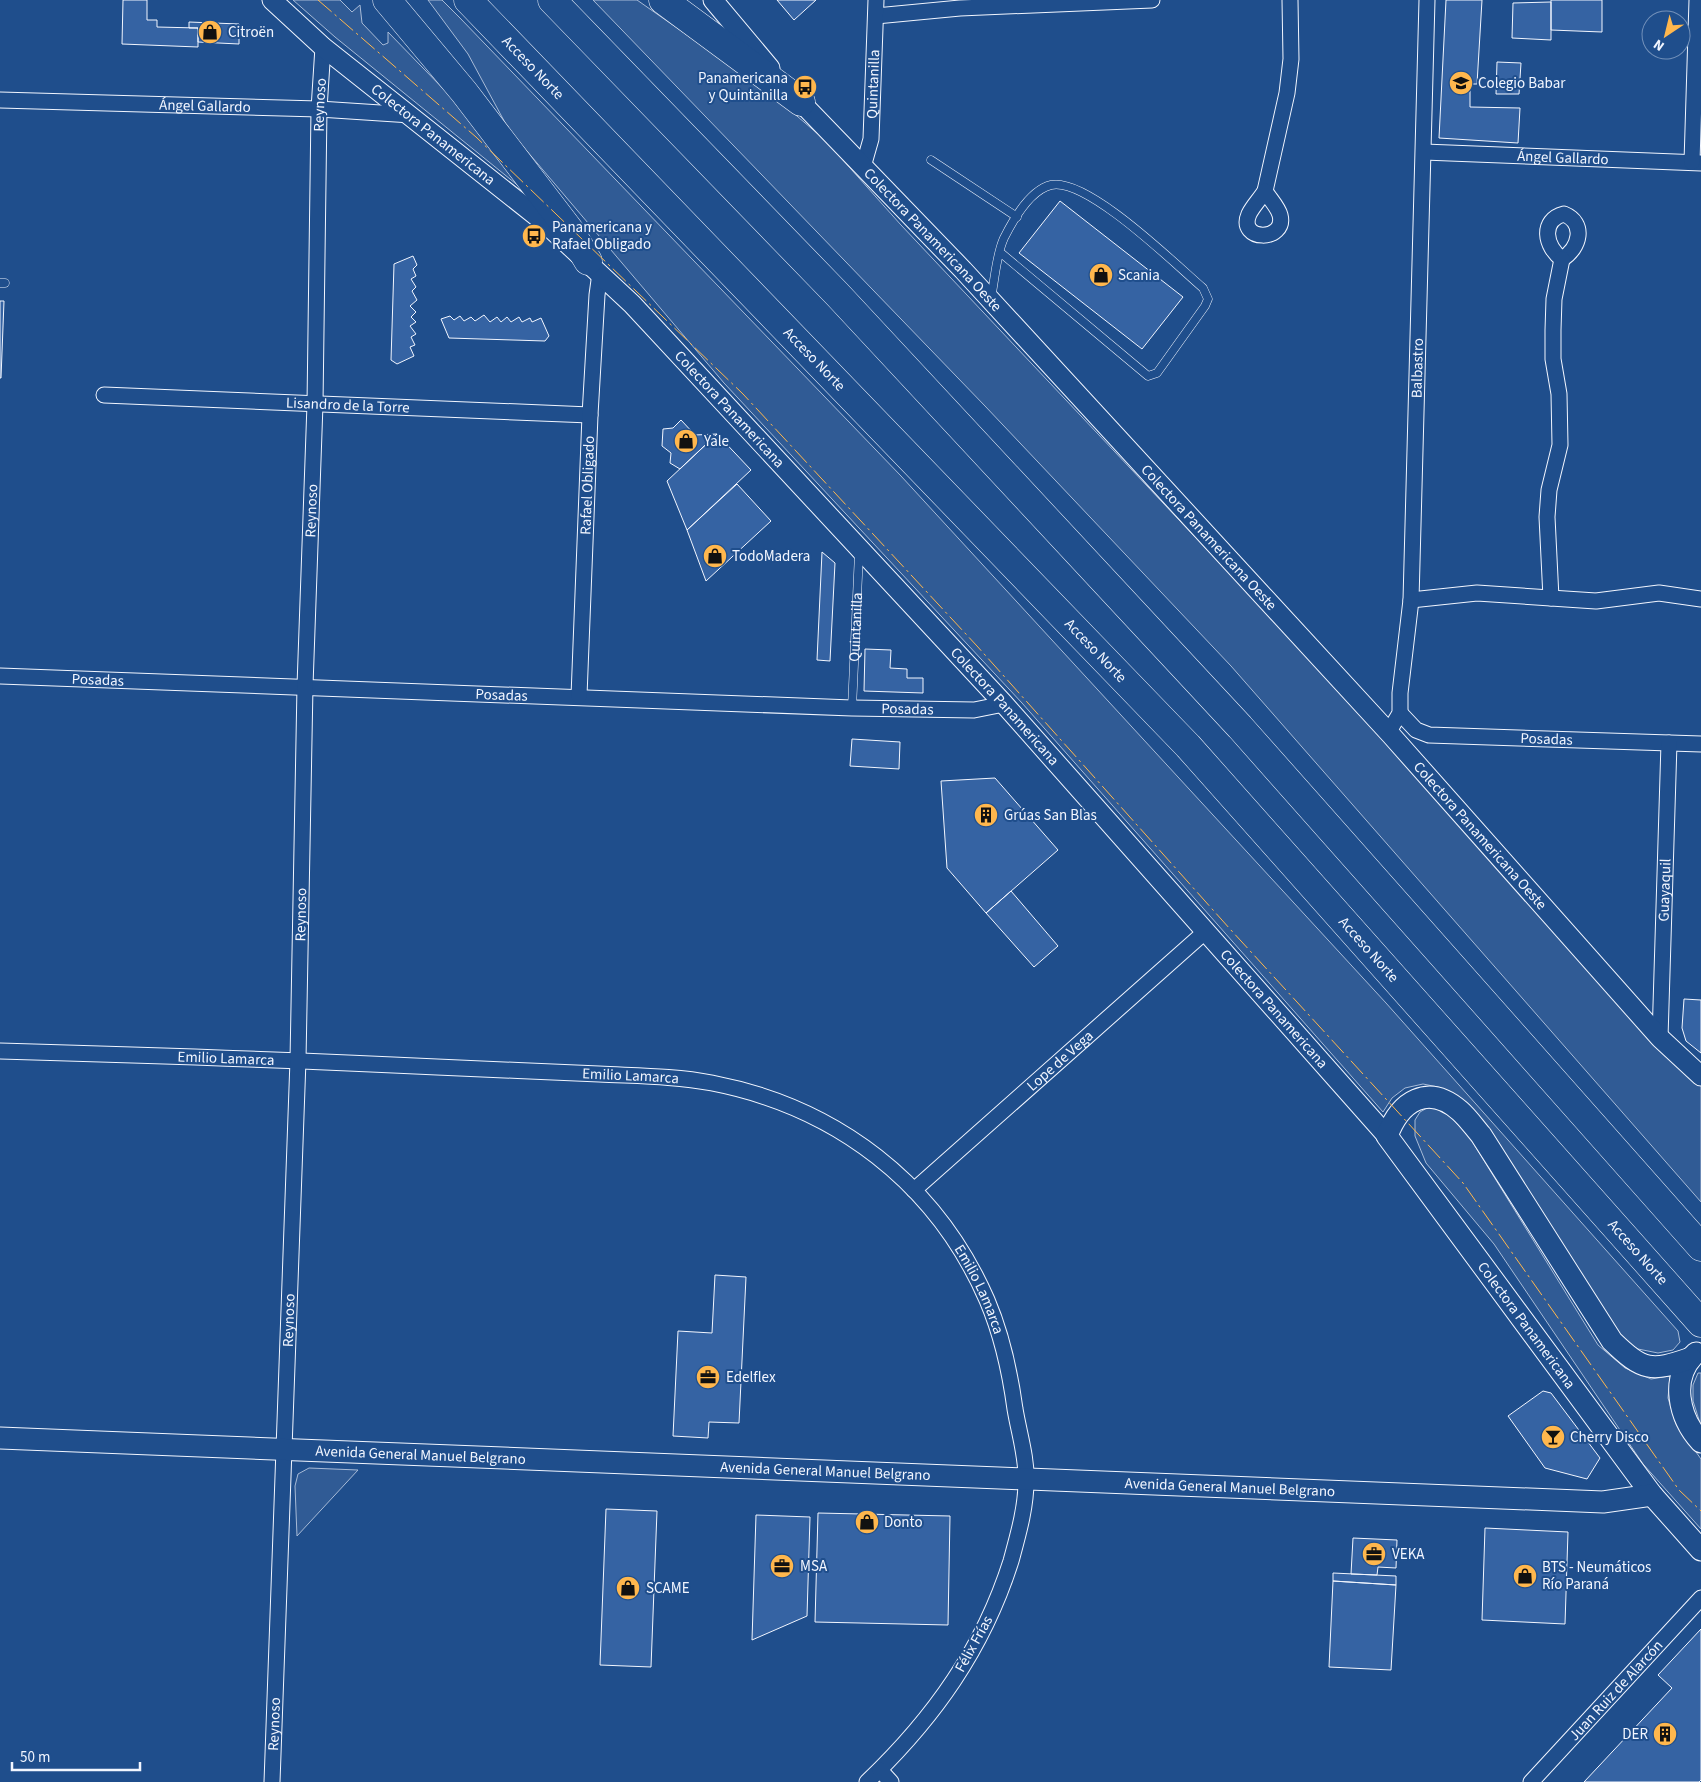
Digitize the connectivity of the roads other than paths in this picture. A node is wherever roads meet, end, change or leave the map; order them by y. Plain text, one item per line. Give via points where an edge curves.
1 (272, 0) edge
2 (387, 0) edge
3 (468, 0) edge
4 (552, 0) edge
5 (663, 0) edge
6 (713, 0) edge
7 (876, 0) edge
8 (1152, 0) edge
9 (1290, 0) edge
10 (1427, 0) edge
11 (1697, 0) edge
12 (876, 16) junction
13 (323, 47) junction
14 (0, 100) edge
15 (801, 102) junction
16 (319, 109) junction
17 (411, 115) junction
18 (1424, 152) junction
19 (931, 160) dead end
20 (1696, 162) edge
21 (863, 167) junction
22 (1265, 191) dead end
23 (1017, 218) junction
24 (1001, 253) junction
25 (1562, 259) dead end
26 (594, 267) junction
27 (990, 300) junction
28 (104, 395) dead end
29 (315, 404) junction
30 (590, 415) junction
31 (859, 546) junction
32 (1550, 598) junction
33 (1701, 599) edge
34 (1411, 600) junction
35 (0, 676) edge
36 (305, 686) junction
37 (579, 696) junction
38 (1004, 704) junction
39 (852, 708) junction
40 (1400, 713) junction
41 (1388, 733) junction
42 (1669, 743) junction
43 (1701, 744) edge
44 (1206, 932) junction
45 (1660, 1038) junction
46 (0, 1051) edge
47 (298, 1060) junction
48 (1701, 1076) edge
49 (1387, 1136) junction
50 (914, 1190) junction
51 (1701, 1247) edge
52 (1701, 1323) edge
53 (1694, 1355) edge
54 (0, 1438) edge
55 (1701, 1442) edge
56 (283, 1448) junction
57 (1027, 1478) junction
58 (1652, 1495) junction
59 (1701, 1550) edge
60 (1701, 1598) edge
61 (880, 1770) junction
62 (272, 1782) edge
63 (867, 1782) edge
64 (891, 1782) edge
65 (1532, 1782) edge

1 - 13 street, Colectora Panamericana
2 - 26 highway via 470,100
3 - 52 highway, Acceso Norte via 1188,746
4 - 51 highway via 837,294 1240,727
5 - 15 highway
6 - 15 street, Colectora Panamericana Oeste via 739,34
7 - 12 street, Quintanilla
8 - 12 street via 960,8
9 - 22 street via 1287,93
10 - 18 street, Balbastro
11 - 20 street
12 - 21 street, Quintanilla via 872,138
13 - 16 street, Reynoso
13 - 17 street, Colectora Panamericana
14 - 16 street, Ángel Gallardo
15 - 21 street, Colectora Panamericana Oeste
16 - 17 street, Ángel Gallardo
16 - 29 street, Reynoso
17 - 26 street, Colectora Panamericana via 544,222
18 - 20 street, Ángel Gallardo
18 - 34 street, Balbastro
19 - 23 lane
21 - 27 street, Colectora Panamericana Oeste
23 - 24 lane via 1004,239
23 - 24 lane via 1039,190 1062,184 1080,190 1107,206 1204,288 1208,298 1205,306 1157,373 1148,376
24 - 27 lane
25 - 32 street via 1554,299 1553,359 1559,394 1560,444 1549,490 1547,517
26 - 30 street, Rafael Obligado via 596,295
26 - 31 street, Colectora Panamericana
27 - 41 street, Colectora Panamericana Oeste
28 - 29 street, Lisandro de la Torre
29 - 30 street, Lisandro de la Torre
29 - 36 street, Reynoso
30 - 37 street, Rafael Obligado
31 - 38 street, Colectora Panamericana
31 - 39 lane, Quintanilla
32 - 33 street via 1596,601 1660,593
32 - 34 street via 1477,593
34 - 40 street, Balbastro
35 - 36 street, Posadas
36 - 37 street, Posadas
36 - 47 street, Reynoso
37 - 39 street, Posadas
38 - 39 street, Posadas via 974,710
38 - 44 street, Colectora Panamericana
40 - 41 street, Balbastro
40 - 42 street, Posadas via 1416,730 1429,735
41 - 45 street, Colectora Panamericana Oeste
42 - 43 street, Posadas
42 - 45 street, Guayaquil
44 - 49 street, Colectora Panamericana
44 - 50 street, Lope de Vega
45 - 48 street, Colectora Panamericana Oeste
46 - 47 street, Emilio Lamarca
47 - 50 street, Emilio Lamarca via 683,1078 713,1083 789,1104 820,1119 860,1143
47 - 56 street, Reynoso
49 - 53 main road via 1397,1113 1420,1098 1443,1100 1460,1111 1481,1135 1612,1341 1631,1359 1645,1366 1662,1368
49 - 58 main road, Colectora Panamericana
50 - 57 street, Emilio Lamarca via 951,1237 986,1298 1005,1354
53 - 55 main road via 1681,1375 1679,1391 1683,1414
54 - 56 main road, Avenida General Manuel Belgrano
56 - 57 main road, Avenida General Manuel Belgrano
56 - 62 street, Reynoso
57 - 58 main road, Avenida General Manuel Belgrano via 1604,1502
57 - 61 street, Félix Frías via 1022,1522 987,1625 968,1662 944,1696
58 - 59 main road, Colectora Panamericana
60 - 65 street, Juan Ruiz de Alarcón
61 - 63 street, Félix Frías
61 - 64 street

